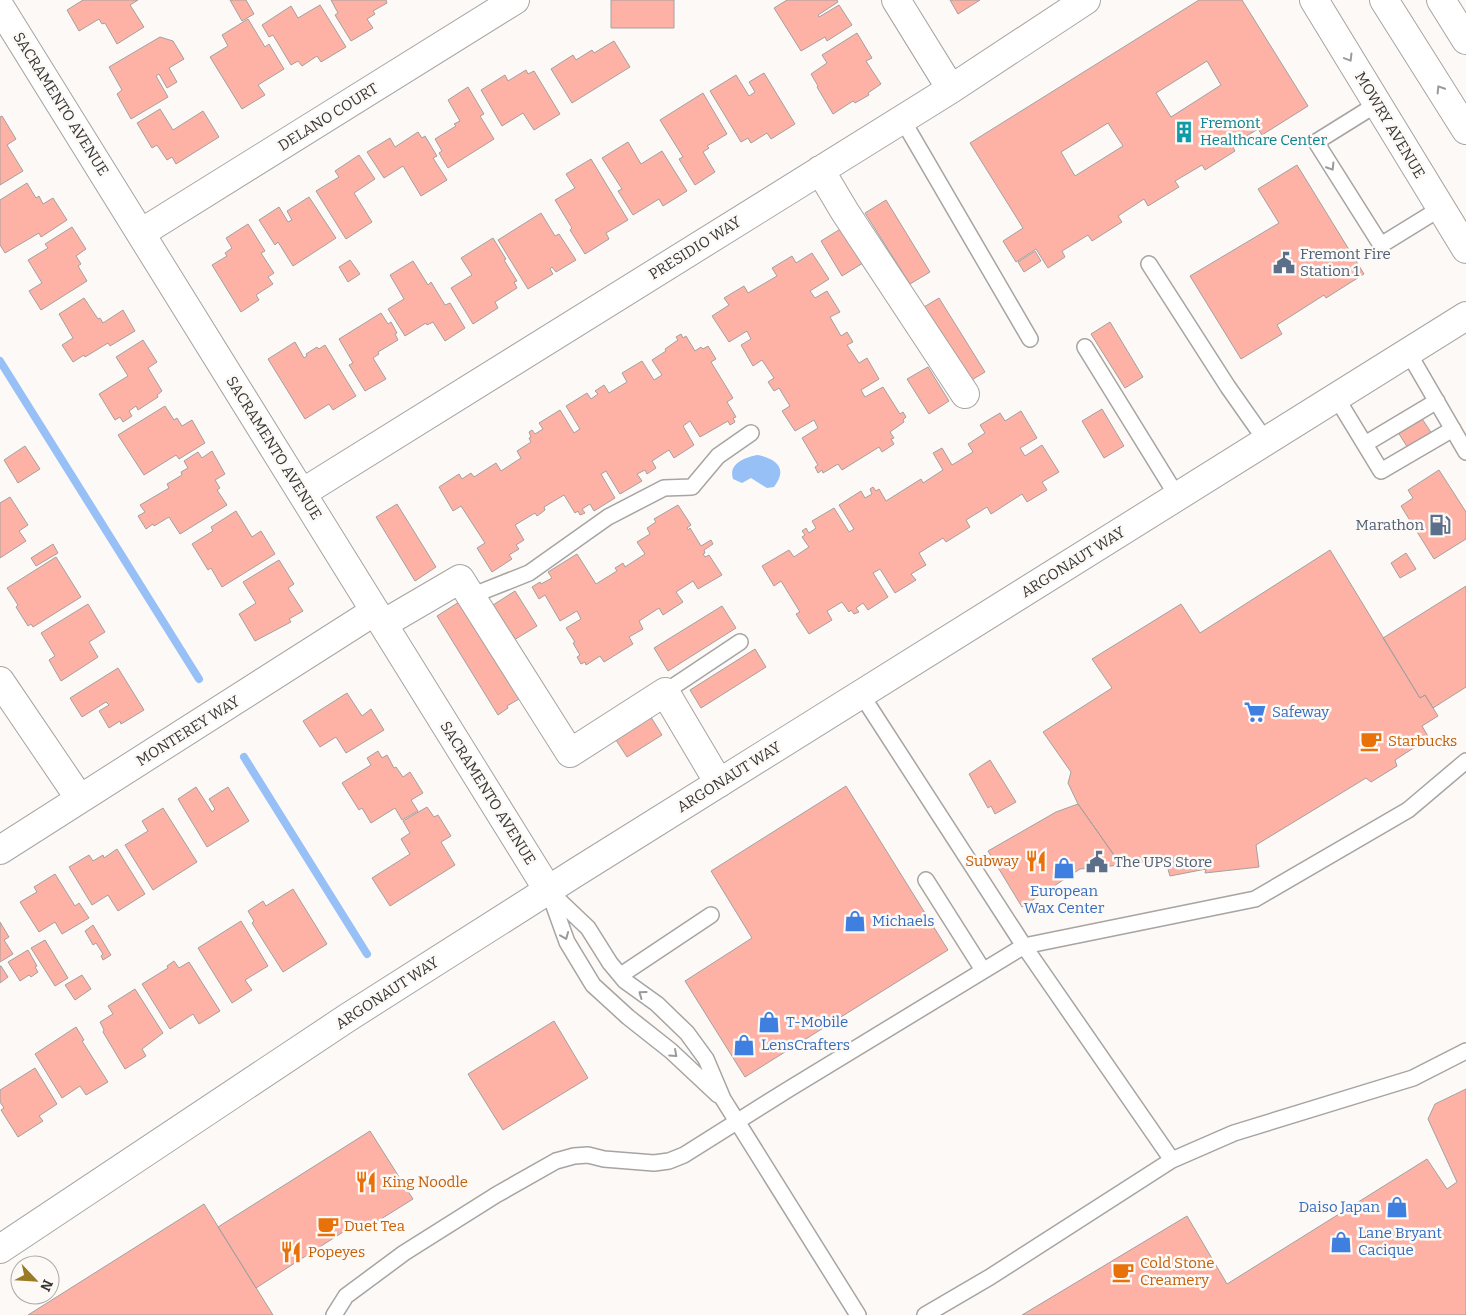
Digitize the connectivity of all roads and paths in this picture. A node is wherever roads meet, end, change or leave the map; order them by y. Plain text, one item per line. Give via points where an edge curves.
1 (515, 0) edge
2 (896, 0) edge
3 (1086, 0) edge
4 (1314, 0) edge
5 (1384, 0) edge
6 (1441, 0) edge
7 (0, 7) edge
8 (1466, 40) edge
9 (951, 89) junction
10 (1377, 104) junction
11 (902, 120) junction
12 (1466, 130) edge
13 (820, 170) junction
14 (1441, 208) junction
15 (141, 233) junction
16 (1466, 249) edge
17 (1149, 264) dead end
18 (1466, 316) edge
19 (1030, 339) dead end
20 (1085, 347) dead end
21 (1408, 352) junction
22 (965, 394) dead end
23 (1336, 397) junction
24 (1437, 401) junction
25 (1453, 430) junction
26 (751, 433) dead end
27 (1266, 441) junction
28 (1366, 444) junction
29 (1464, 445) edge
30 (302, 494) junction
31 (1177, 496) junction
32 (471, 596) junction
33 (379, 618) junction
34 (740, 642) dead end
35 (0, 681) edge
36 (665, 692) junction
37 (861, 694) junction
38 (1466, 761) edge
39 (719, 783) junction
40 (80, 799) junction
41 (0, 850) edge
42 (926, 880) dead end
43 (548, 890) junction
44 (711, 915) dead end
45 (1024, 946) junction
46 (983, 970) junction
47 (621, 975) junction
48 (1466, 1051) edge
49 (723, 1100) junction
50 (737, 1122) junction
51 (1172, 1160) junction
52 (0, 1249) edge
53 (334, 1315) edge
54 (858, 1315) edge
55 (924, 1315) edge

1 - 15 street, DELANO COURT
2 - 9 street
3 - 9 street, PRESIDIO WAY
4 -> 10 street, MOWRY AVENUE
12 -> 5 street
6 - 8 street
7 - 15 street, SACRAMENTO AVENUE
9 - 11 street, PRESIDIO WAY
10 - 14 street, MOWRY AVENUE
10 -> 14 lane via 1316,142 1380,245
11 - 13 street, PRESIDIO WAY
11 - 19 lane
13 - 22 street
13 - 30 street, PRESIDIO WAY
14 - 16 street, MOWRY AVENUE
15 - 30 street, SACRAMENTO AVENUE
17 - 27 lane
18 - 21 street, ARGONAUT WAY
20 - 31 lane
21 - 23 street, ARGONAUT WAY
21 - 24 lane
23 - 27 street, ARGONAUT WAY
23 - 28 lane
24 - 25 lane
24 - 28 lane
25 - 28 lane via 1381,471
25 - 29 lane
26 - 32 lane via 718,456 692,487 664,488 608,517 529,573
27 - 31 street, ARGONAUT WAY
30 - 33 street, SACRAMENTO AVENUE
31 - 37 street, ARGONAUT WAY
32 - 33 street, MONTEREY WAY via 460,579
32 - 36 street via 570,753
33 - 40 street, MONTEREY WAY
33 - 43 street, SACRAMENTO AVENUE
34 - 36 lane
35 - 40 street
36 - 39 street
37 - 39 street, ARGONAUT WAY
37 - 45 lane
38 - 45 lane via 1408,810 1255,899
39 - 43 street, ARGONAUT WAY
40 - 41 street, MONTEREY WAY
42 - 46 lane
43 - 47 lane via 588,928
43 -> 49 lane via 567,942 593,985
43 - 52 street, ARGONAUT WAY via 347,1018
44 - 47 lane
45 - 46 lane
45 - 51 lane
46 - 50 lane
49 -> 47 lane via 706,1059 687,1033 674,1018
48 - 51 lane via 1413,1078 1234,1133
49 - 50 lane
50 - 53 lane via 669,1162 604,1159 588,1155 556,1161 404,1253 346,1296
50 - 54 lane
51 - 55 lane

